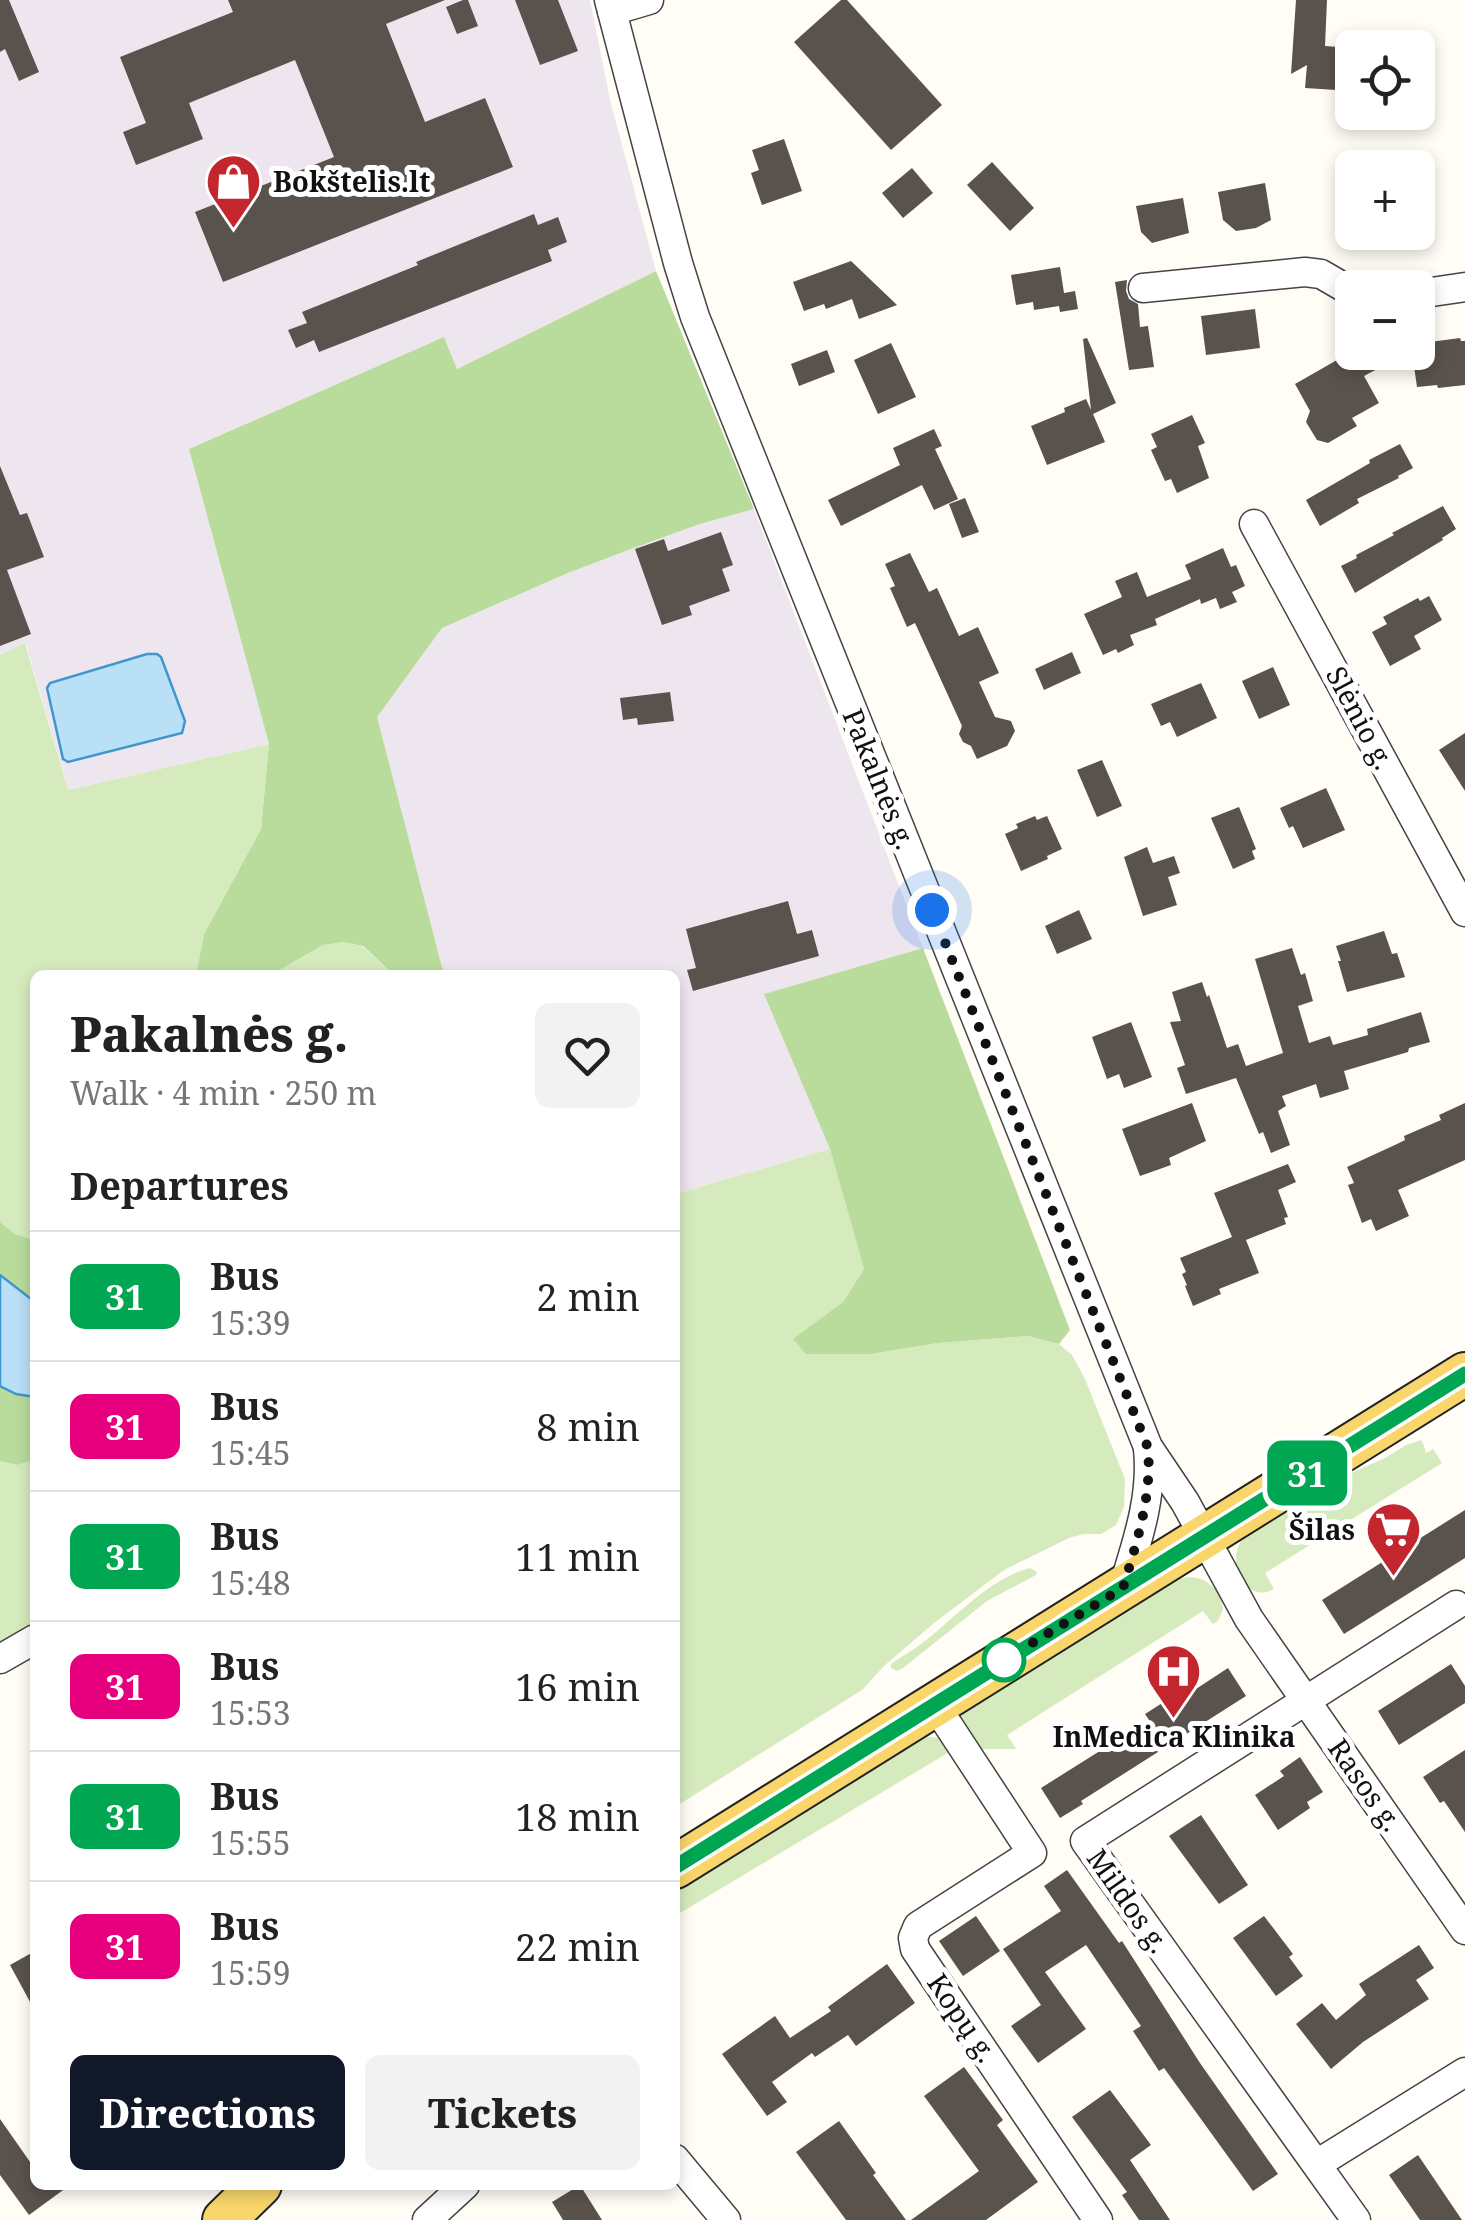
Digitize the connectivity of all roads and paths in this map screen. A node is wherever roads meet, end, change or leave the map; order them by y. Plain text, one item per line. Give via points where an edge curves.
1 (649, 0) edge
2 (610, 6) edge
3 (1335, 282) edge
4 (1144, 288) dead end
5 (1465, 288) edge
6 (1435, 292) edge
7 (1254, 524) dead end
8 (1465, 912) edge
9 (1465, 1374) edge
10 (1148, 1448) junction
11 (1202, 1537) junction
12 (1123, 1588) junction
13 (1456, 1605) dead end
14 (30, 1641) edge
15 (0, 1659) edge
16 (1306, 1699) junction
17 (935, 1705) junction
18 (680, 1864) edge
19 (1465, 1930) edge
20 (1465, 2072) edge
21 (1317, 2164) junction
22 (680, 2165) edge
23 (255, 2190) edge
24 (460, 2190) edge
25 (224, 2220) edge
26 (427, 2220) edge
27 (726, 2220) edge
28 (1098, 2220) edge
29 (1356, 2220) edge

1 - 2 street
2 - 10 street, Pakalnės g. via 696,317
3 - 4 street via 1305,272
5 - 6 street
7 - 8 street, Slėnio g.
9 - 11 main road
10 - 11 street, Pakalnės g.
10 - 12 street via 1146,1506
11 - 12 main road
11 - 16 street, Rasos g.
12 - 17 main road
13 - 16 street, Mildos g.
14 - 15 street
16 - 19 street, Rasos g.
16 - 21 street, Mildos g. via 1085,1841
17 - 18 main road
17 - 28 street, Kopų g. via 1032,1853 918,1926 915,1949
20 - 21 street
21 - 29 street, Mildos g.
22 - 27 street
23 - 25 main road
24 - 26 street

